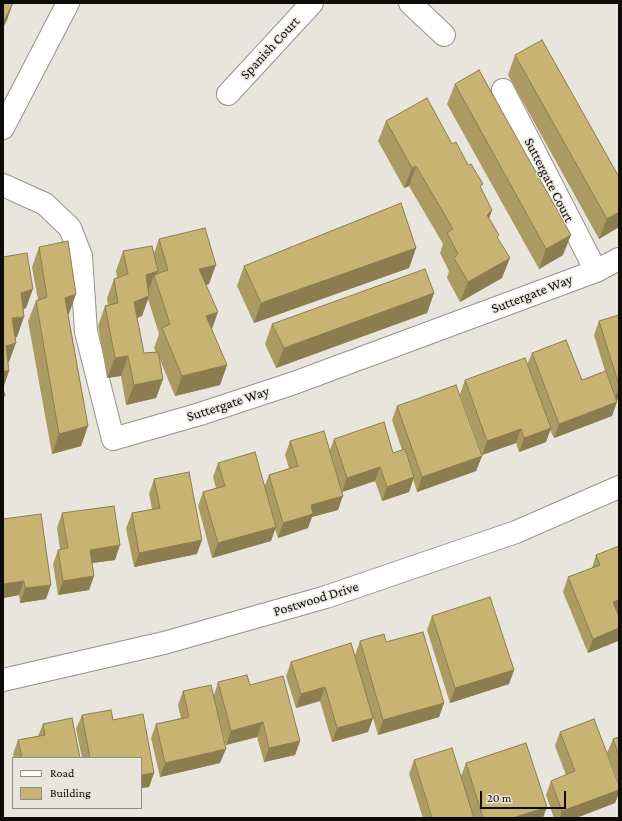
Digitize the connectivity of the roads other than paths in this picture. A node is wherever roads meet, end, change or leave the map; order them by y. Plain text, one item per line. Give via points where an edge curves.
1 (68, 3) edge
2 (312, 3) edge
3 (410, 3) edge
4 (444, 35) dead end
5 (503, 90) dead end
6 (228, 94) dead end
7 (3, 128) edge
8 (3, 185) edge
9 (619, 259) edge
10 (596, 271) junction
11 (619, 487) edge
12 (3, 680) edge

1 - 7 street
2 - 6 street, Spanish Court
3 - 4 street
5 - 10 street, Suttergate Court
8 - 10 street, Suttergate Way via 45,204 70,228 81,256 86,332 113,439 294,383
9 - 10 street, Suttergate Way
11 - 12 street, Postwood Drive via 516,532 326,597 164,643

